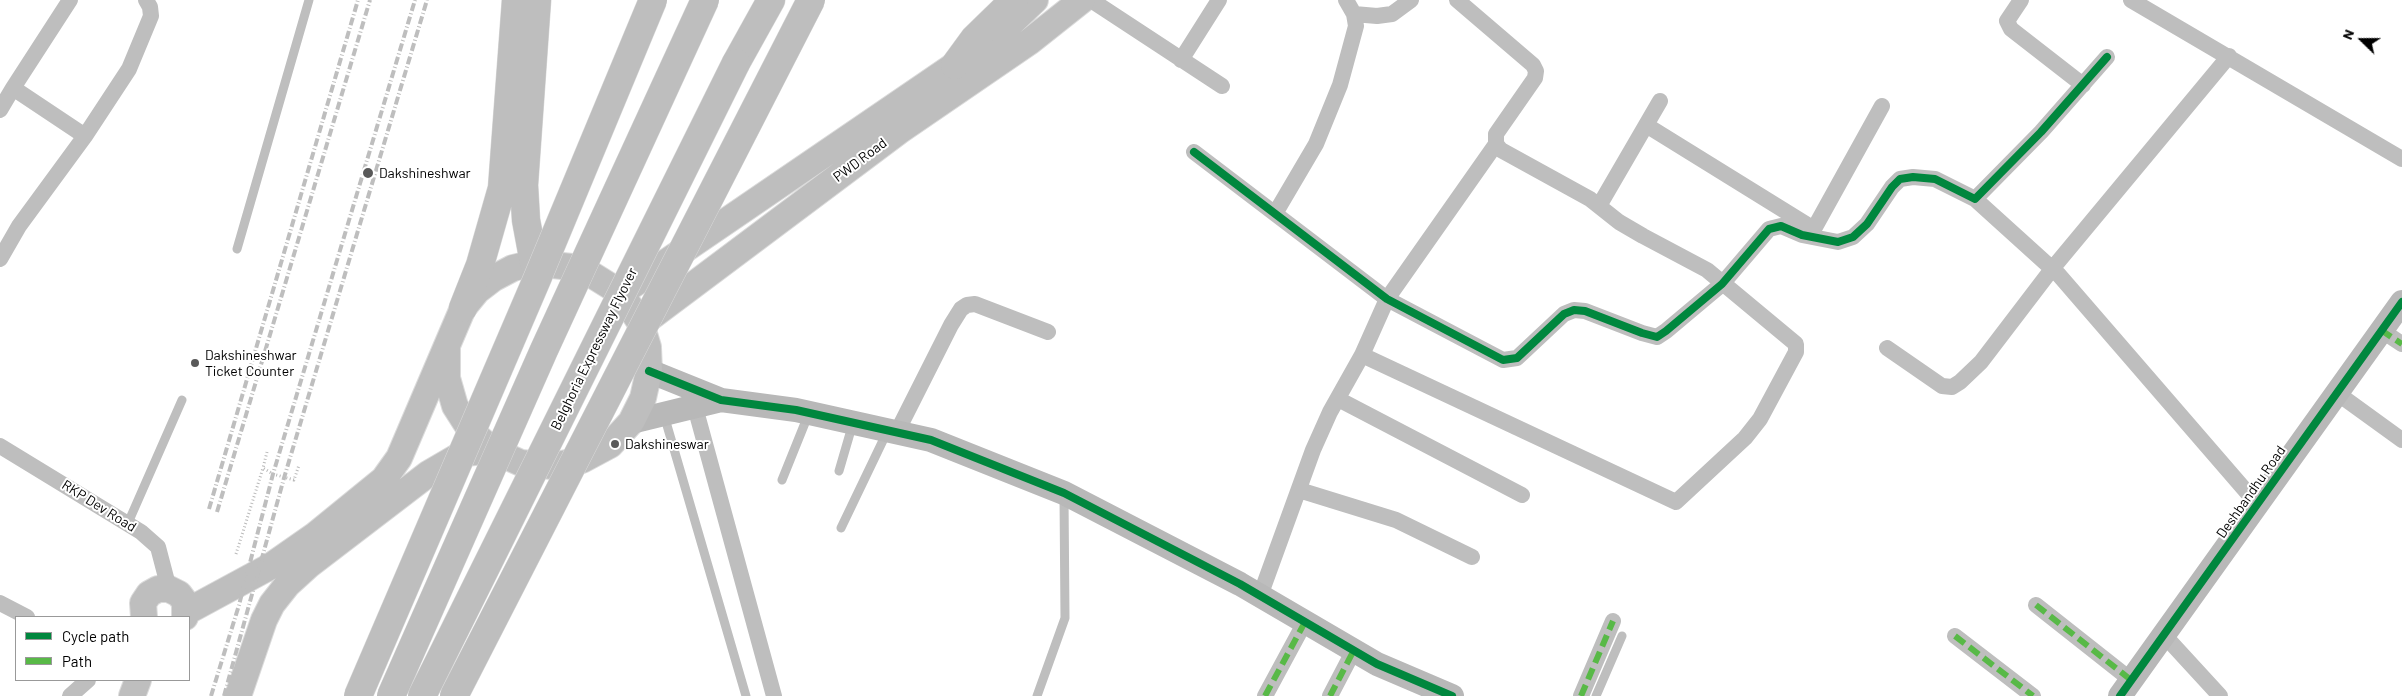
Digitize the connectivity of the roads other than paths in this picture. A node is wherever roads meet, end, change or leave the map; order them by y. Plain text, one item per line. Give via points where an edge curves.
1 (70, 0) edge
2 (146, 0) edge
3 (309, 0) edge
4 (516, 0) edge
5 (537, 0) edge
6 (653, 0) edge
7 (705, 0) edge
8 (760, 0) edge
9 (771, 0) edge
10 (811, 0) edge
11 (1014, 0) edge
12 (1035, 0) edge
13 (1219, 0) edge
14 (1411, 0) edge
15 (1457, 0) edge
16 (2020, 0) edge
17 (2131, 0) edge
18 (1094, 1) edge
19 (1350, 7) edge
20 (2229, 56) junction
21 (2107, 57) dead end
22 (1181, 60) junction
23 (736, 63) junction
24 (955, 65) junction
25 (2082, 85) junction
26 (1222, 86) dead end
27 (13, 88) junction
28 (1660, 101) dead end
29 (1882, 106) dead end
30 (0, 110) edge
31 (1646, 125) junction
32 (85, 136) junction
33 (1496, 144) junction
34 (1194, 152) dead end
35 (2402, 159) edge
36 (1975, 200) junction
37 (1599, 206) junction
38 (1276, 212) junction
39 (1812, 233) junction
40 (237, 248) dead end
41 (0, 259) edge
42 (534, 263) junction
43 (2052, 269) junction
44 (1722, 284) junction
45 (621, 294) junction
46 (1387, 299) junction
47 (2402, 302) edge
48 (463, 308) junction
49 (641, 324) junction
50 (2381, 330) junction
51 (1048, 332) dead end
52 (2402, 344) edge
53 (448, 348) junction
54 (1887, 348) dead end
55 (1362, 355) junction
56 (649, 371) junction
57 (2336, 394) junction
58 (696, 398) junction
59 (1338, 399) junction
60 (182, 400) dead end
61 (809, 413) junction
62 (664, 414) junction
63 (631, 422) junction
64 (854, 423) junction
65 (892, 431) junction
66 (2402, 440) edge
67 (0, 446) edge
68 (492, 450) junction
69 (840, 471) dead end
70 (782, 480) dead end
71 (1299, 490) junction
72 (1064, 493) junction
73 (1522, 495) dead end
74 (2258, 505) junction
75 (128, 524) junction
76 (841, 528) dead end
77 (1472, 557) dead end
78 (279, 575) junction
79 (169, 589) junction
80 (1260, 596) junction
81 (0, 602) edge
82 (2036, 605) dead end
83 (186, 615) edge
84 (25, 616) edge
85 (144, 616) edge
86 (1613, 621) dead end
87 (1305, 622) junction
88 (2164, 635) junction
89 (1622, 636) dead end
90 (1955, 636) dead end
91 (1354, 650) junction
92 (87, 681) edge
93 (138, 681) edge
94 (2125, 688) edge
95 (70, 696) edge
96 (132, 696) edge
97 (238, 696) edge
98 (358, 696) edge
99 (391, 696) edge
100 (422, 696) edge
101 (454, 696) edge
102 (746, 696) edge
103 (774, 696) edge
104 (1037, 696) edge
105 (1265, 696) edge
106 (1330, 696) edge
107 (1452, 696) edge
108 (1580, 696) edge
109 (1596, 696) edge
110 (2033, 696) edge
111 (2220, 696) edge

1 - 27 street
2 - 32 street via 151,16 141,44 129,69
3 - 40 lane
4 - 48 highway via 502,188 480,265
5 - 42 highway via 524,185
6 - 98 highway, bridge
7 - 99 highway, bridge via 540,359
8 - 23 highway, Belghoria Expressway Flyover
9 - 23 highway
10 - 101 highway, bridge
11 - 24 highway via 974,39
12 - 24 main road, PWD Road via 1011,23
13 - 22 street
14 - 19 street via 1392,14 1377,16
15 - 33 street via 1536,71 1535,78 1496,134
16 - 25 street via 2007,21 2011,29
17 - 20 street
18 - 22 street
18 - 49 main road, PWD Road via 899,131
19 - 38 street via 1356,26 1329,116
20 - 35 street
20 - 43 street
21 - 25 street
22 - 26 street
23 - 100 highway, Belghoria Expressway Flyover, bridge
24 - 45 main road, PWD Road
25 - 36 street
27 - 30 street
27 - 32 street
28 - 31 street
29 - 39 street
31 - 37 street
31 - 39 street
32 - 41 street via 19,226
33 - 37 street via 1501,150
33 - 46 street
34 - 38 street
36 - 39 street via 1935,179 1900,179 1867,224 1853,237 1838,242
36 - 43 street
37 - 44 street via 1643,236 1707,270
38 - 46 street
39 - 44 street via 1782,226 1769,229
42 - 45 main road via 581,268
42 - 48 main road via 513,268 494,278
43 - 54 street via 1981,362 1952,387 1942,386
43 - 74 street
44 - 46 street via 1657,337 1585,310 1574,310 1564,314 1517,358 1503,360
44 - 55 street via 1797,347 1775,394 1746,438 1676,502
45 - 49 main road
46 - 55 street
47 - 50 street, Deshbandhu Road
48 - 53 main road
49 - 56 main road via 648,347
50 - 52 street
50 - 57 street, Deshbandhu Road
51 - 65 street via 974,304 967,305 951,325
53 - 68 main road via 447,378 455,406 471,431
53 - 78 main road via 399,458 384,478 314,536
55 - 59 street
56 - 58 street
56 - 63 main road via 644,398
57 - 66 street
57 - 74 street, Deshbandhu Road
58 - 61 street
58 - 62 street
58 - 103 street
59 - 71 street via 1313,450
59 - 73 street
60 - 75 lane
61 - 64 street
61 - 70 lane
62 - 63 street
62 - 102 lane
63 - 68 main road via 610,445 582,460 552,466 521,462
64 - 65 street
64 - 69 lane
65 - 72 street via 931,440
65 - 76 lane
67 - 75 street, RKP Dev Road
68 - 78 main road via 464,453 428,474 309,565
71 - 77 street via 1396,520
71 - 80 street
72 - 80 street
72 - 104 lane via 1064,618
74 - 88 street, Deshbandhu Road
75 - 79 street, RKP Dev Road via 158,547
78 - 83 main road
78 - 97 main road
79 - 83 main road via 185,602
79 - 85 main road via 158,589 149,594 143,603
80 - 87 street
81 - 84 street
82 - 94 street
86 - 108 street
87 - 91 street
87 - 105 street
88 - 94 street, Deshbandhu Road
88 - 111 street
89 - 109 lane
90 - 110 street
91 - 106 street
91 - 107 street via 1377,664
92 - 95 street
93 - 96 main road

